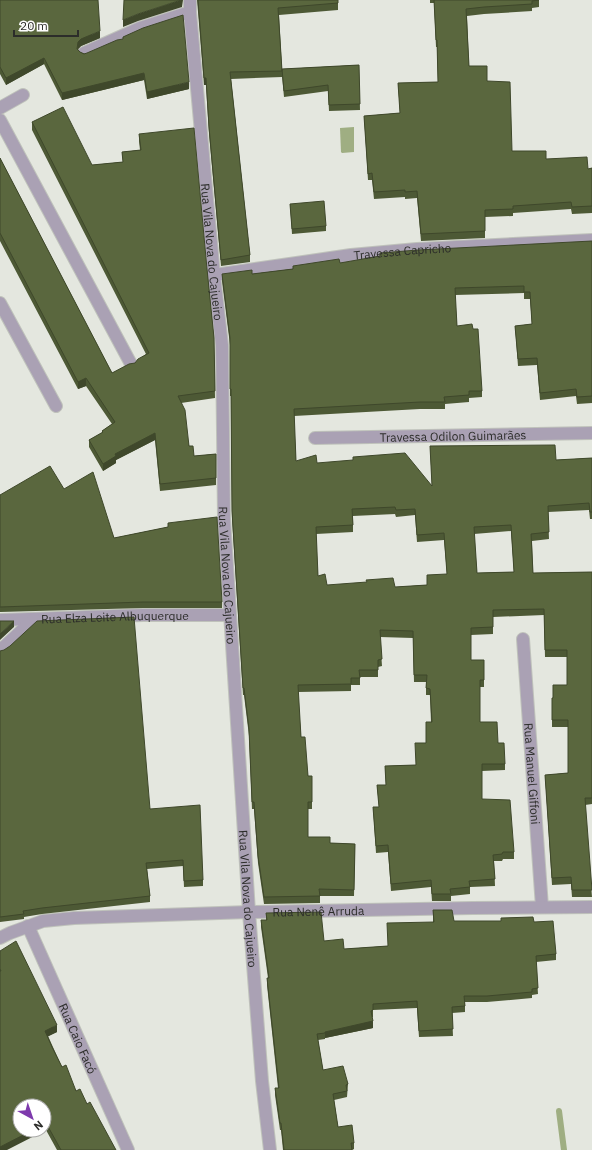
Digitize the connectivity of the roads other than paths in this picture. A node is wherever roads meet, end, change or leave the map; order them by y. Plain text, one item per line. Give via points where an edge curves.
1 (190, 6) edge
2 (84, 53) edge
3 (23, 95) dead end
4 (0, 108) edge
5 (0, 120) edge
6 (592, 240) edge
7 (214, 275) junction
8 (0, 303) edge
9 (130, 364) edge
10 (56, 406) dead end
11 (592, 433) edge
12 (314, 438) dead end
13 (230, 615) junction
14 (34, 619) junction
15 (0, 620) edge
16 (523, 639) dead end
17 (0, 649) edge
18 (542, 907) junction
19 (592, 907) edge
20 (249, 912) junction
21 (28, 926) junction
22 (0, 937) edge
23 (128, 1150) edge
24 (270, 1150) edge

1 - 2 street
1 - 7 street, Rua Vila Nova do Cajueiro
3 - 4 street
5 - 9 street
6 - 7 street, Travessa Capricho via 417,249
7 - 13 street, Rua Vila Nova do Cajueiro via 222,345 224,518
8 - 10 street
11 - 12 street, Travessa Odilon Guimarães
13 - 14 street, Rua Elza Leite Albuquerque
13 - 20 street, Rua Vila Nova do Cajueiro
14 - 15 street, Rua Elza Leite Albuquerque
14 - 17 street
16 - 18 street, Rua Manuel Giffoni
18 - 19 street, Rua Nenê Arruda
18 - 20 street, Rua Nenê Arruda
20 - 21 street, Rua Nenê Arruda via 74,918 43,921
20 - 24 street, Rua Vila Nova do Cajueiro
21 - 22 street, Rua Nenê Arruda
21 - 23 street, Rua Caio Facó

